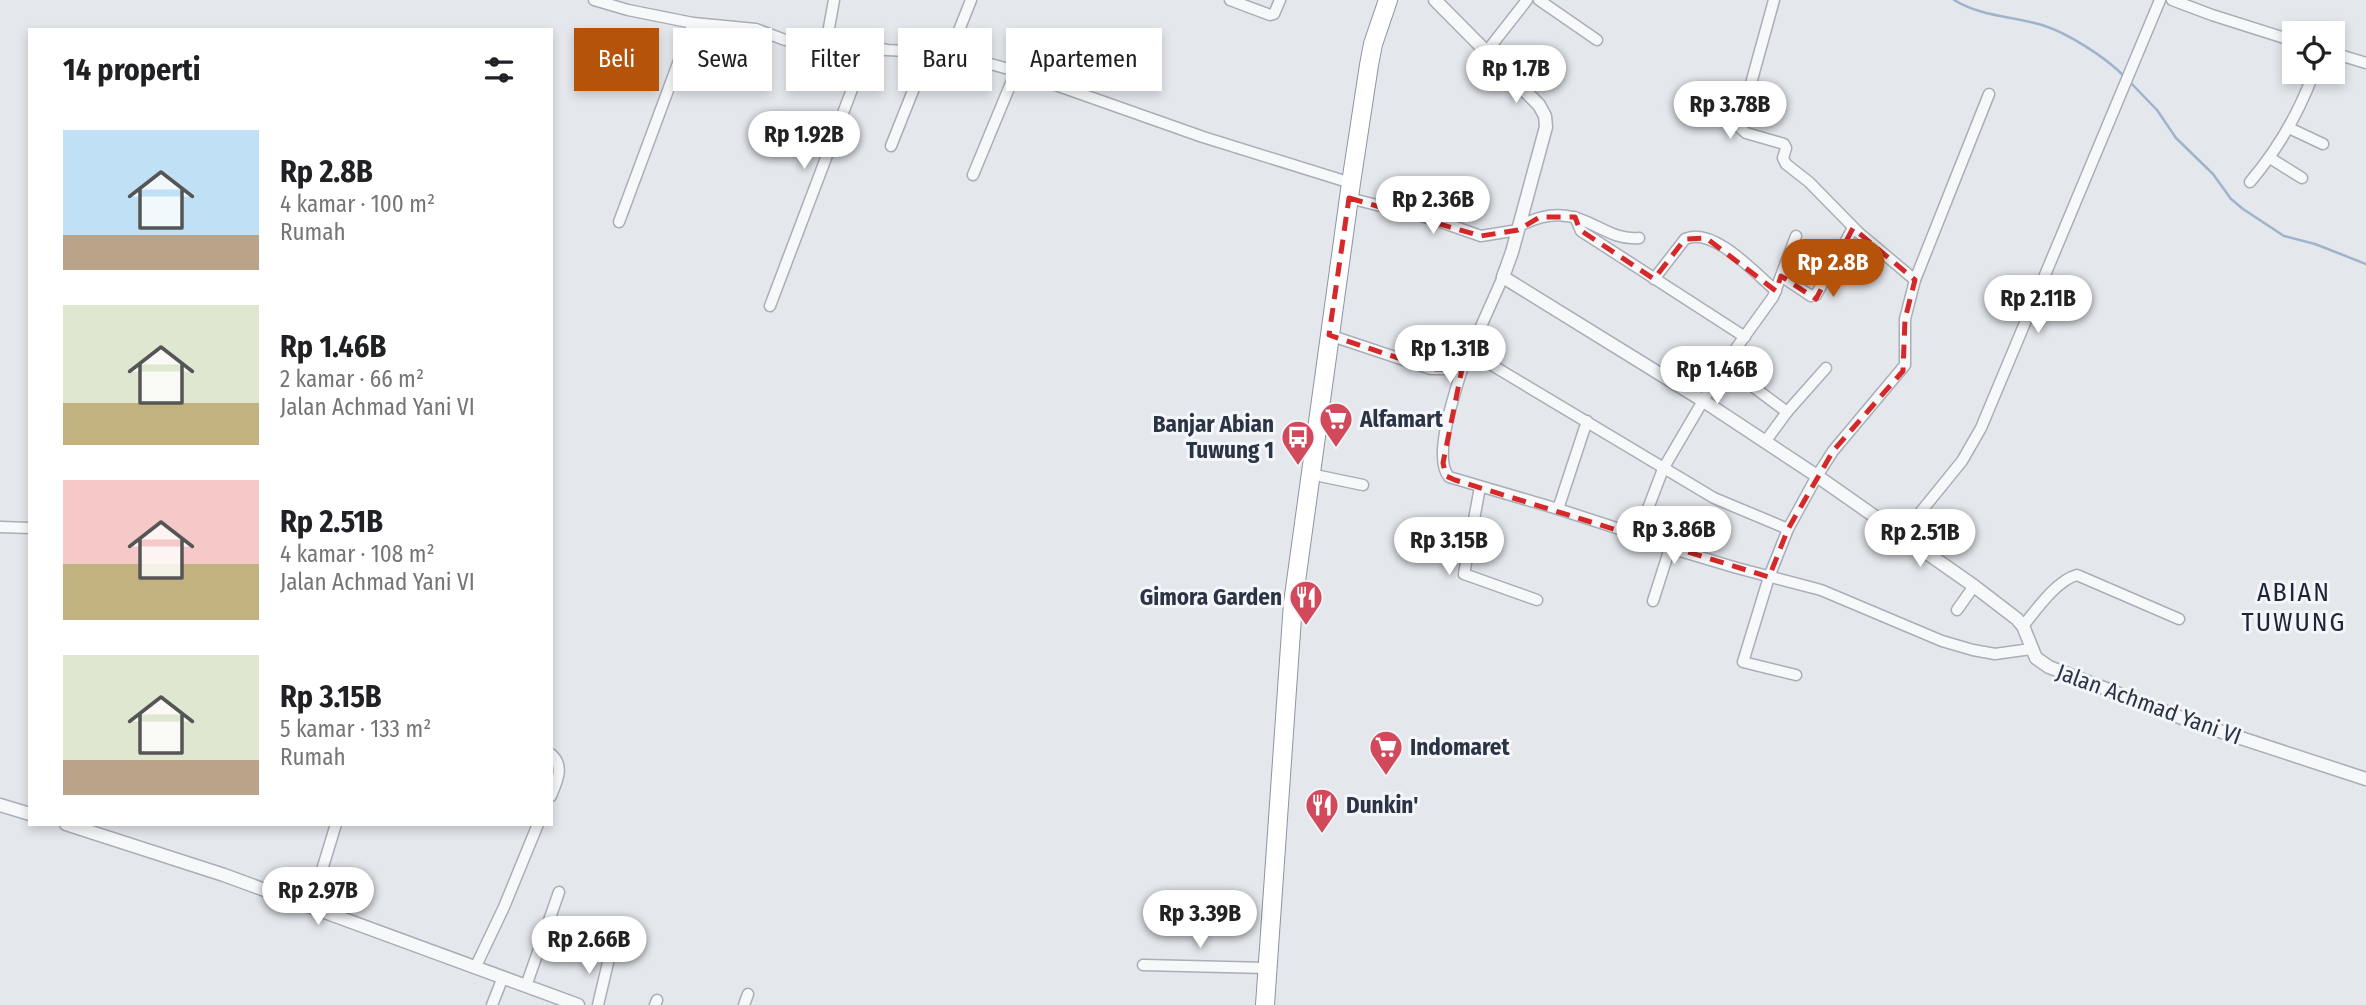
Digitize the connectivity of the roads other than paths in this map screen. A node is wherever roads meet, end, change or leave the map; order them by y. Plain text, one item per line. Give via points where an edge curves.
1 (594, 0) edge
2 (834, 0) edge
3 (971, 0) edge
4 (1230, 0) edge
5 (1280, 0) edge
6 (1388, 0) edge
7 (1435, 0) edge
8 (1527, 0) edge
9 (1539, 0) edge
10 (1774, 0) edge
11 (2160, 0) edge
12 (2172, 0) edge
13 (693, 23) junction
14 (829, 28) edge
15 (960, 28) edge
16 (2282, 37) edge
17 (786, 40) edge
18 (1597, 40) dead end
19 (1487, 51) junction
20 (2345, 57) edge
21 (2366, 63) edge
22 (2309, 84) edge
23 (851, 91) edge
24 (913, 91) edge
25 (1008, 91) edge
26 (1073, 91) edge
27 (1989, 94) dead end
28 (2289, 128) junction
29 (2322, 144) dead end
30 (891, 146) dead end
31 (2270, 158) junction
32 (973, 174) dead end
33 (2302, 178) dead end
34 (2250, 182) dead end
35 (1350, 190) junction
36 (1576, 221) junction
37 (618, 222) dead end
38 (1853, 228) junction
39 (1517, 232) junction
40 (1796, 236) dead end
41 (1639, 238) dead end
42 (1781, 276) junction
43 (1503, 277) junction
44 (1654, 279) junction
45 (1915, 280) junction
46 (1776, 291) junction
47 (770, 306) dead end
48 (1329, 335) junction
49 (1745, 337) junction
50 (1470, 352) junction
51 (1724, 365) junction
52 (1826, 368) dead end
53 (1462, 369) junction
54 (1702, 400) junction
55 (1787, 412) junction
56 (1587, 421) junction
57 (1765, 442) junction
58 (1663, 469) junction
59 (1310, 474) junction
60 (1817, 476) junction
61 (1363, 485) dead end
62 (1480, 487) junction
63 (1558, 509) junction
64 (0, 527) edge
65 (28, 528) edge
66 (1788, 529) junction
67 (1638, 535) junction
68 (1902, 535) junction
69 (1670, 548) junction
70 (1769, 577) junction
71 (1974, 586) junction
72 (1536, 600) dead end
73 (1653, 601) dead end
74 (1957, 610) dead end
75 (2179, 619) dead end
76 (2022, 626) junction
77 (2031, 649) junction
78 (1796, 675) dead end
79 (553, 756) edge
80 (2366, 779) edge
81 (553, 791) edge
82 (0, 805) edge
83 (28, 813) edge
84 (76, 826) edge
85 (335, 826) edge
86 (537, 826) edge
87 (559, 892) dead end
88 (311, 906) junction
89 (610, 954) dead end
90 (1143, 965) dead end
91 (475, 968) junction
92 (1268, 968) junction
93 (503, 977) junction
94 (526, 986) junction
95 (492, 1005) edge
96 (578, 1005) edge
97 (598, 1005) edge
98 (1265, 1005) edge

1 - 13 street
2 - 14 street
3 - 15 street
4 - 5 street via 1270,15
6 - 35 highway via 1373,44
7 - 19 street
8 - 19 street
9 - 18 street
10 - 38 street via 1739,127 1784,144 1784,161
11 - 68 street via 1981,428 1962,461
12 - 16 street
13 - 17 street via 756,29
13 - 37 street
19 - 39 street via 1539,104 1545,116 1546,127
20 - 21 street
22 - 28 street
23 - 47 street
24 - 30 street
25 - 32 street
26 - 35 street
27 - 45 street
28 - 29 street
28 - 31 street
31 - 33 street
31 - 34 street
35 - 39 street via 1481,236
35 - 48 highway
36 - 39 street via 1556,215 1540,217
36 - 41 street via 1616,237
36 - 44 street via 1581,231
38 - 42 street via 1816,295
38 - 45 street
39 - 43 street
40 - 42 street
42 - 46 street
43 - 50 street
43 - 54 street, Jalan Achmad Yani VI
44 - 46 street via 1685,239 1699,236 1727,250
44 - 49 street
45 - 60 street via 1906,310 1903,371 1841,441
46 - 49 street
48 - 53 street via 1431,369
48 - 59 highway
49 - 51 street
50 - 53 street
50 - 56 street
51 - 54 street
51 - 55 street
52 - 55 street
53 - 62 street via 1443,463 1448,477
54 - 57 street, Jalan Achmad Yani VI
54 - 58 street
55 - 57 street
56 - 58 street
56 - 63 street
57 - 60 street, Jalan Achmad Yani VI
58 - 66 street via 1714,498
58 - 67 street
59 - 61 street
59 - 92 highway via 1292,617
60 - 66 street
60 - 68 street, Jalan Achmad Yani VI
62 - 63 street
62 - 72 street via 1464,573
63 - 67 street
64 - 65 street
66 - 70 street
67 - 69 street
68 - 71 street, Jalan Achmad Yani VI
69 - 70 street
69 - 73 street
70 - 77 street via 1821,590 1973,650 1995,654
70 - 78 street via 1743,662
71 - 74 street
71 - 76 street, Jalan Achmad Yani VI
75 - 76 street via 2077,575 2067,579
76 - 77 street, Jalan Achmad Yani VI
77 - 80 street, Jalan Achmad Yani VI via 2042,663 2062,674
79 - 81 street via 559,764
82 - 83 street
84 - 88 street
85 - 88 street
86 - 91 street
87 - 94 street
88 - 91 street
89 - 97 street
90 - 92 street
91 - 93 street
92 - 98 highway
93 - 94 street
93 - 95 street
94 - 96 street

